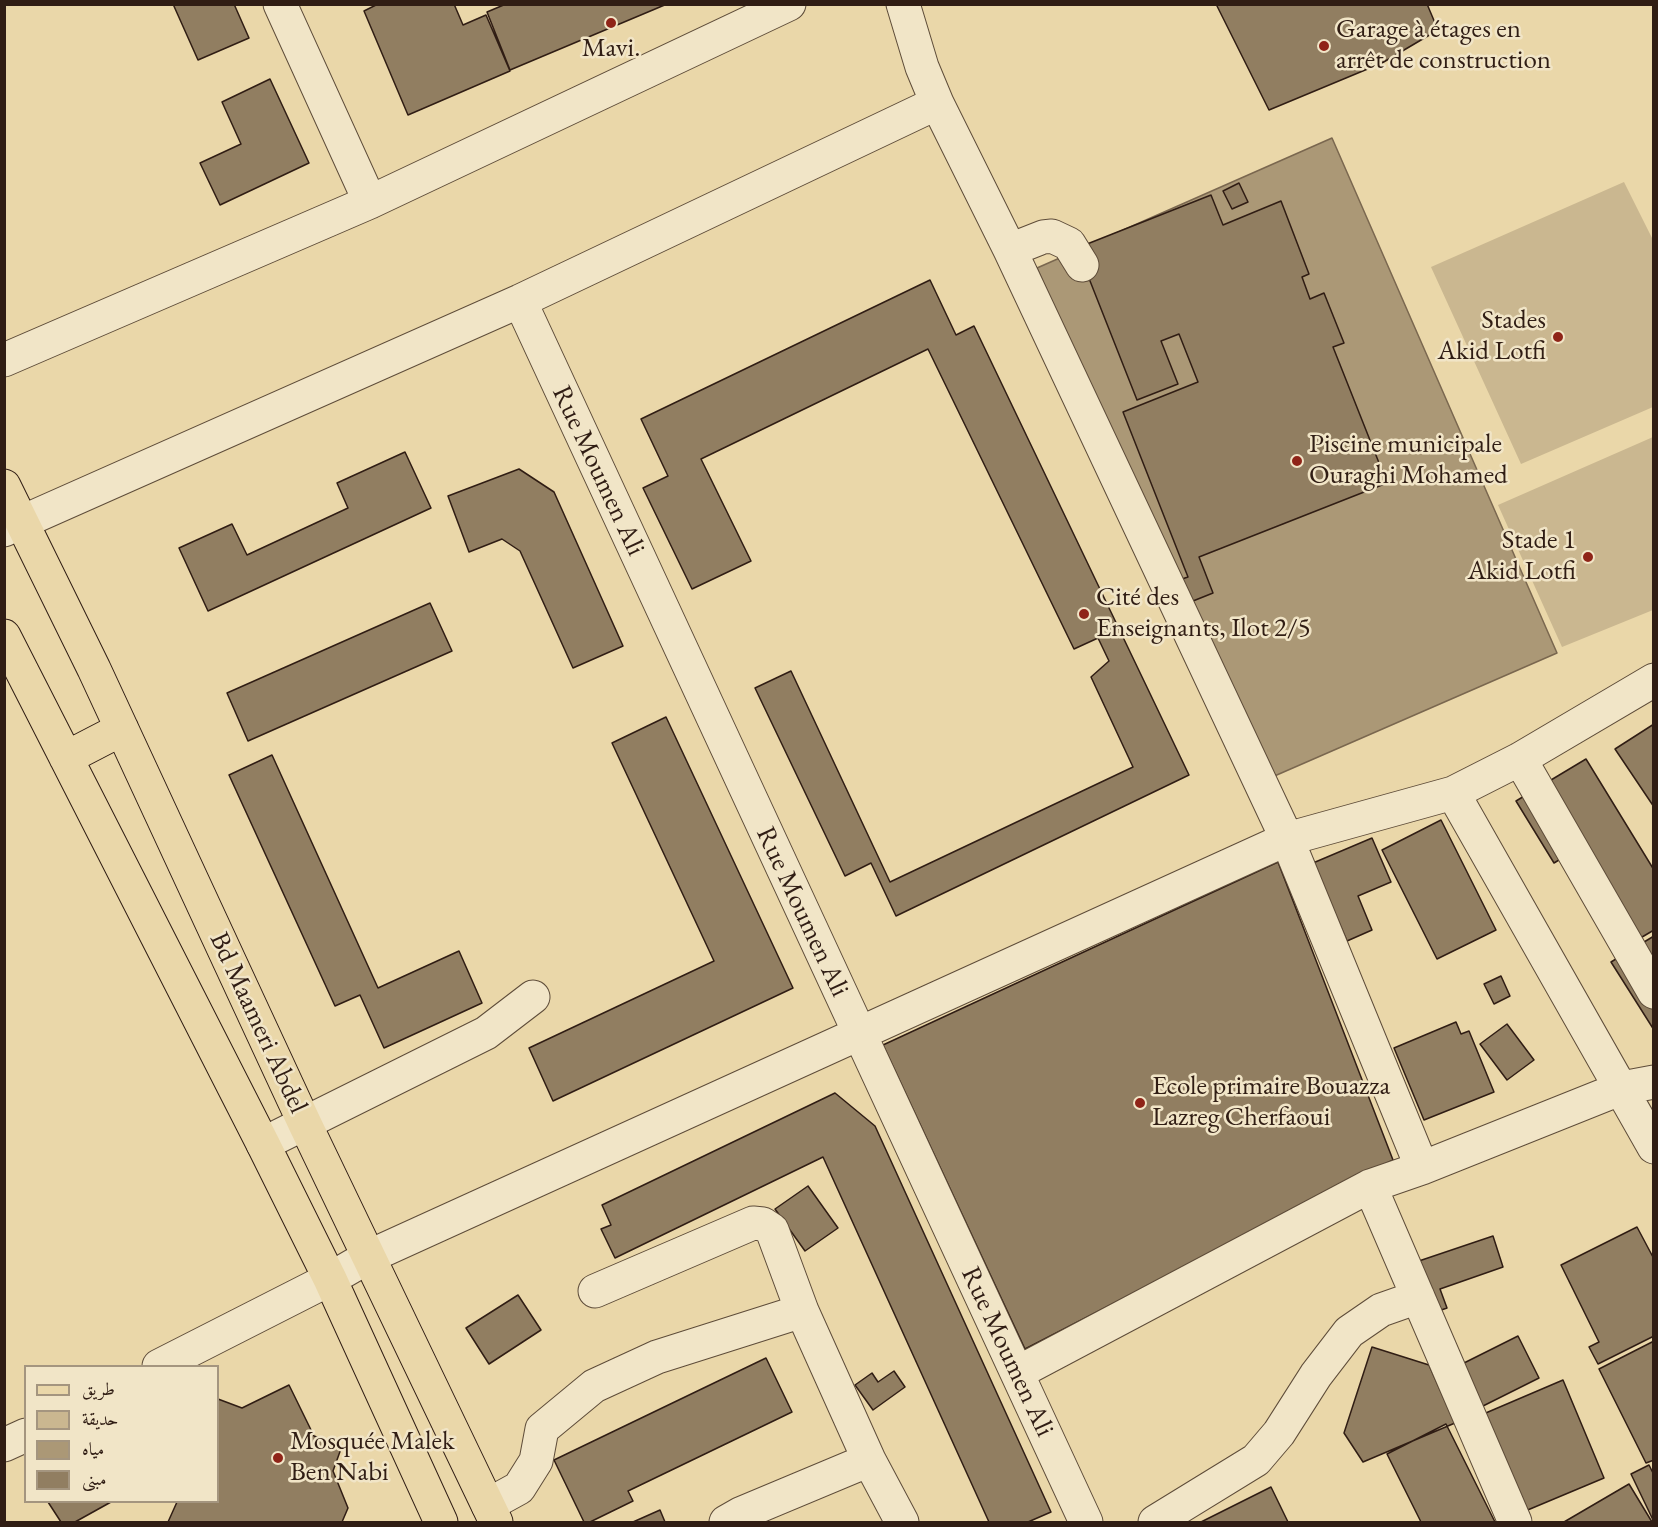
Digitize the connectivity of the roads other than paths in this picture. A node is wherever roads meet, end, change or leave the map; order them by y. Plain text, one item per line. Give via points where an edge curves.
1 (280, 4) edge
2 (789, 4) edge
3 (903, 4) edge
4 (937, 103) junction
5 (370, 202) junction
6 (1010, 250) junction
7 (1082, 265) dead end
8 (519, 301) junction
9 (4, 360) edge
10 (4, 486) edge
11 (13, 526) edge
12 (4, 636) edge
13 (1653, 680) edge
14 (122, 729) junction
15 (66, 758) junction
16 (1520, 759) junction
17 (1453, 793) junction
18 (1287, 839) junction
19 (1653, 992) edge
20 (533, 997) dead end
21 (858, 1032) junction
22 (1638, 1085) edge
23 (304, 1122) junction
24 (263, 1144) junction
25 (1653, 1147) edge
26 (1422, 1168) junction
27 (1370, 1186) junction
28 (368, 1257) junction
29 (330, 1279) junction
30 (595, 1291) dead end
31 (1418, 1297) junction
32 (802, 1311) junction
33 (161, 1365) edge
34 (1017, 1373) junction
35 (24, 1436) edge
36 (4, 1445) edge
37 (869, 1460) junction
38 (492, 1514) edge
39 (441, 1522) edge
40 (726, 1522) edge
41 (902, 1522) edge
42 (1085, 1522) edge
43 (1155, 1522) edge
44 (1515, 1522) edge

1 - 5 street
2 - 5 street
3 - 4 street
4 - 6 street
4 - 8 street
5 - 9 street
6 - 7 street via 1052,236 1069,244
6 - 18 street
8 - 11 street
8 - 21 street, Rue Moumen Ali
10 - 11 main road, Bd Maameri Abdel
11 - 14 main road, Bd Maameri Abdel
12 - 15 main road, Bd Maameri Abdel
13 - 16 street
14 - 15 main road
14 - 23 main road, Bd Maameri Abdel
15 - 24 main road, Bd Maameri Abdel
16 - 17 street
16 - 19 street
17 - 18 street
17 - 22 street
18 - 21 street
18 - 26 street
20 - 23 street via 486,1033
21 - 28 street
21 - 34 street, Rue Moumen Ali
22 - 25 street
22 - 26 street
23 - 24 street
23 - 28 main road, Bd Maameri Abdel
24 - 29 main road, Bd Maameri Abdel
26 - 27 street
27 - 31 street
27 - 34 street
28 - 29 street
28 - 38 main road, Bd Maameri Abdel
29 - 33 street
29 - 39 main road, Bd Maameri Abdel
30 - 32 street via 753,1223 772,1230 778,1240
31 - 43 street via 1381,1310 1349,1332 1257,1460
31 - 44 street
32 - 37 street
32 - 38 street via 657,1357 594,1386 542,1429 536,1461 519,1488
34 - 42 street, Rue Moumen Ali
35 - 36 street
37 - 40 street
37 - 41 street

